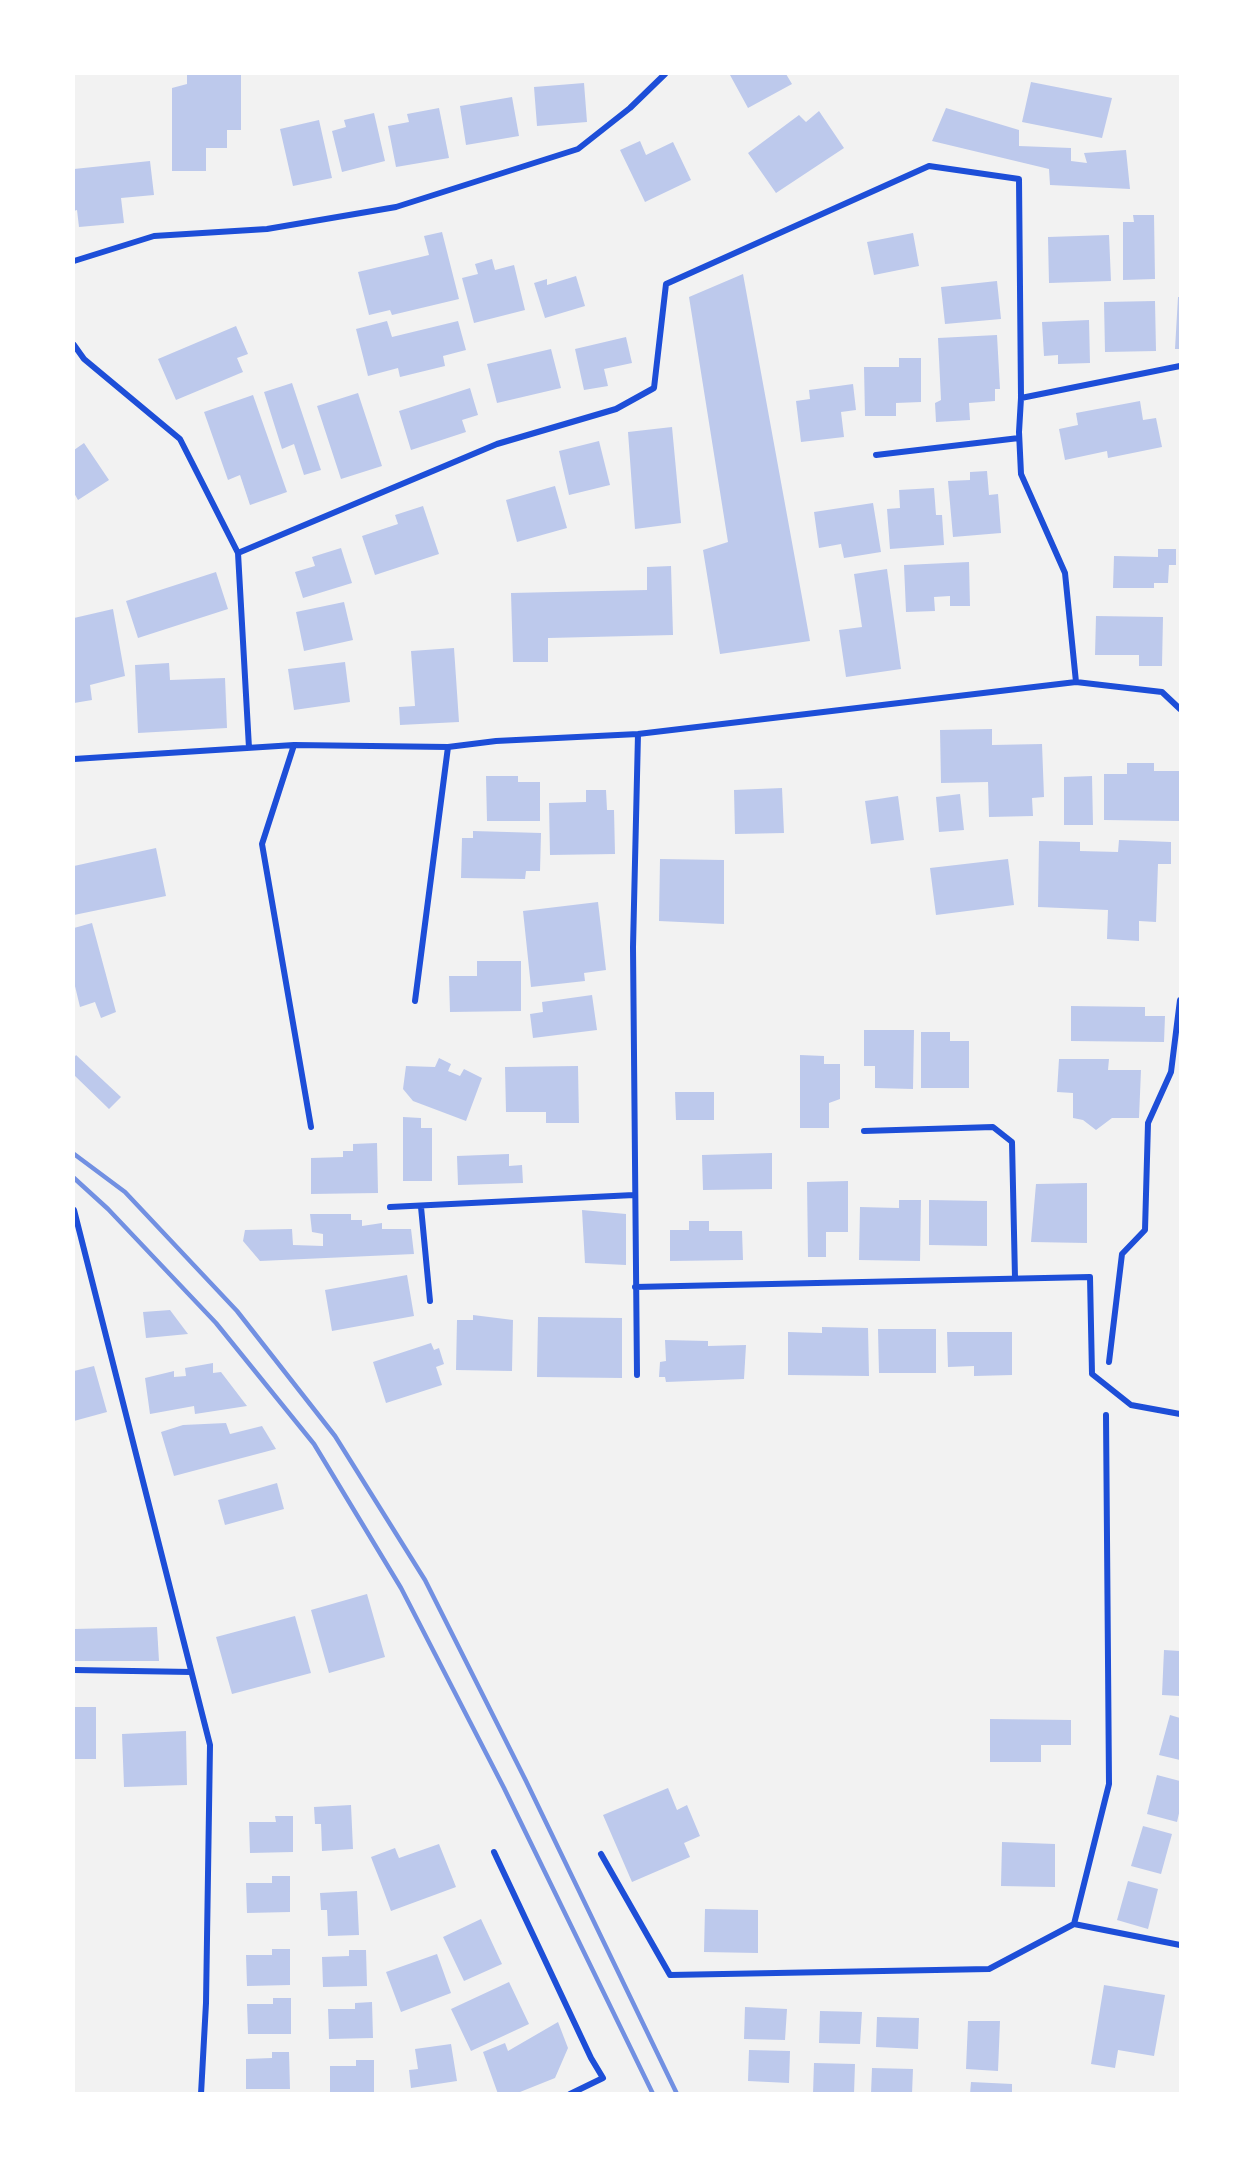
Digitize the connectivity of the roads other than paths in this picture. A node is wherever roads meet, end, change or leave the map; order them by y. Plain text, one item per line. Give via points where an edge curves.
1 (665, 74) edge
2 (74, 261) edge
3 (74, 345) edge
4 (1180, 366) edge
5 (1021, 398) junction
6 (1019, 438) junction
7 (876, 455) dead end
8 (238, 553) junction
9 (1076, 682) junction
10 (1180, 709) edge
11 (638, 734) junction
12 (294, 745) junction
13 (448, 747) junction
14 (249, 748) junction
15 (74, 759) edge
16 (1180, 1000) edge
17 (415, 1001) dead end
18 (311, 1127) dead end
19 (864, 1131) dead end
20 (634, 1195) junction
21 (390, 1207) dead end
22 (421, 1207) junction
23 (74, 1210) edge
24 (1015, 1278) junction
25 (635, 1287) junction
26 (430, 1301) dead end
27 (1109, 1362) dead end
28 (637, 1376) dead end
29 (1180, 1414) edge
30 (1106, 1415) dead end
31 (74, 1670) edge
32 (191, 1672) junction
33 (494, 1852) dead end
34 (602, 1854) dead end
35 (1074, 1924) junction
36 (1180, 1945) edge
37 (201, 2094) edge
38 (570, 2094) edge

1 - 2 street via 578,149 396,207 267,229 153,236
3 - 8 street via 84,359 180,439
4 - 5 street
5 - 6 street
5 - 8 street via 1019,179 930,166 666,284 654,388 616,409 497,444
6 - 7 street
6 - 9 street via 1021,474 1065,573
8 - 14 street
9 - 10 street via 1162,692
9 - 11 street
11 - 13 street
11 - 20 street via 633,947
12 - 13 street
12 - 14 street
12 - 18 street via 262,844
13 - 17 street
14 - 15 street
16 - 27 street via 1171,1072 1148,1123 1145,1230 1122,1254
19 - 24 street via 993,1127 1012,1142
20 - 22 street
20 - 25 street
21 - 22 street
22 - 26 street
23 - 32 street
24 - 25 street
24 - 29 street via 1090,1277 1092,1374 1131,1405
25 - 28 street
30 - 35 street via 1109,1784
31 - 32 street
32 - 37 street via 210,1745
33 - 38 street via 603,2078
34 - 35 street via 670,1975 989,1969
35 - 36 street

